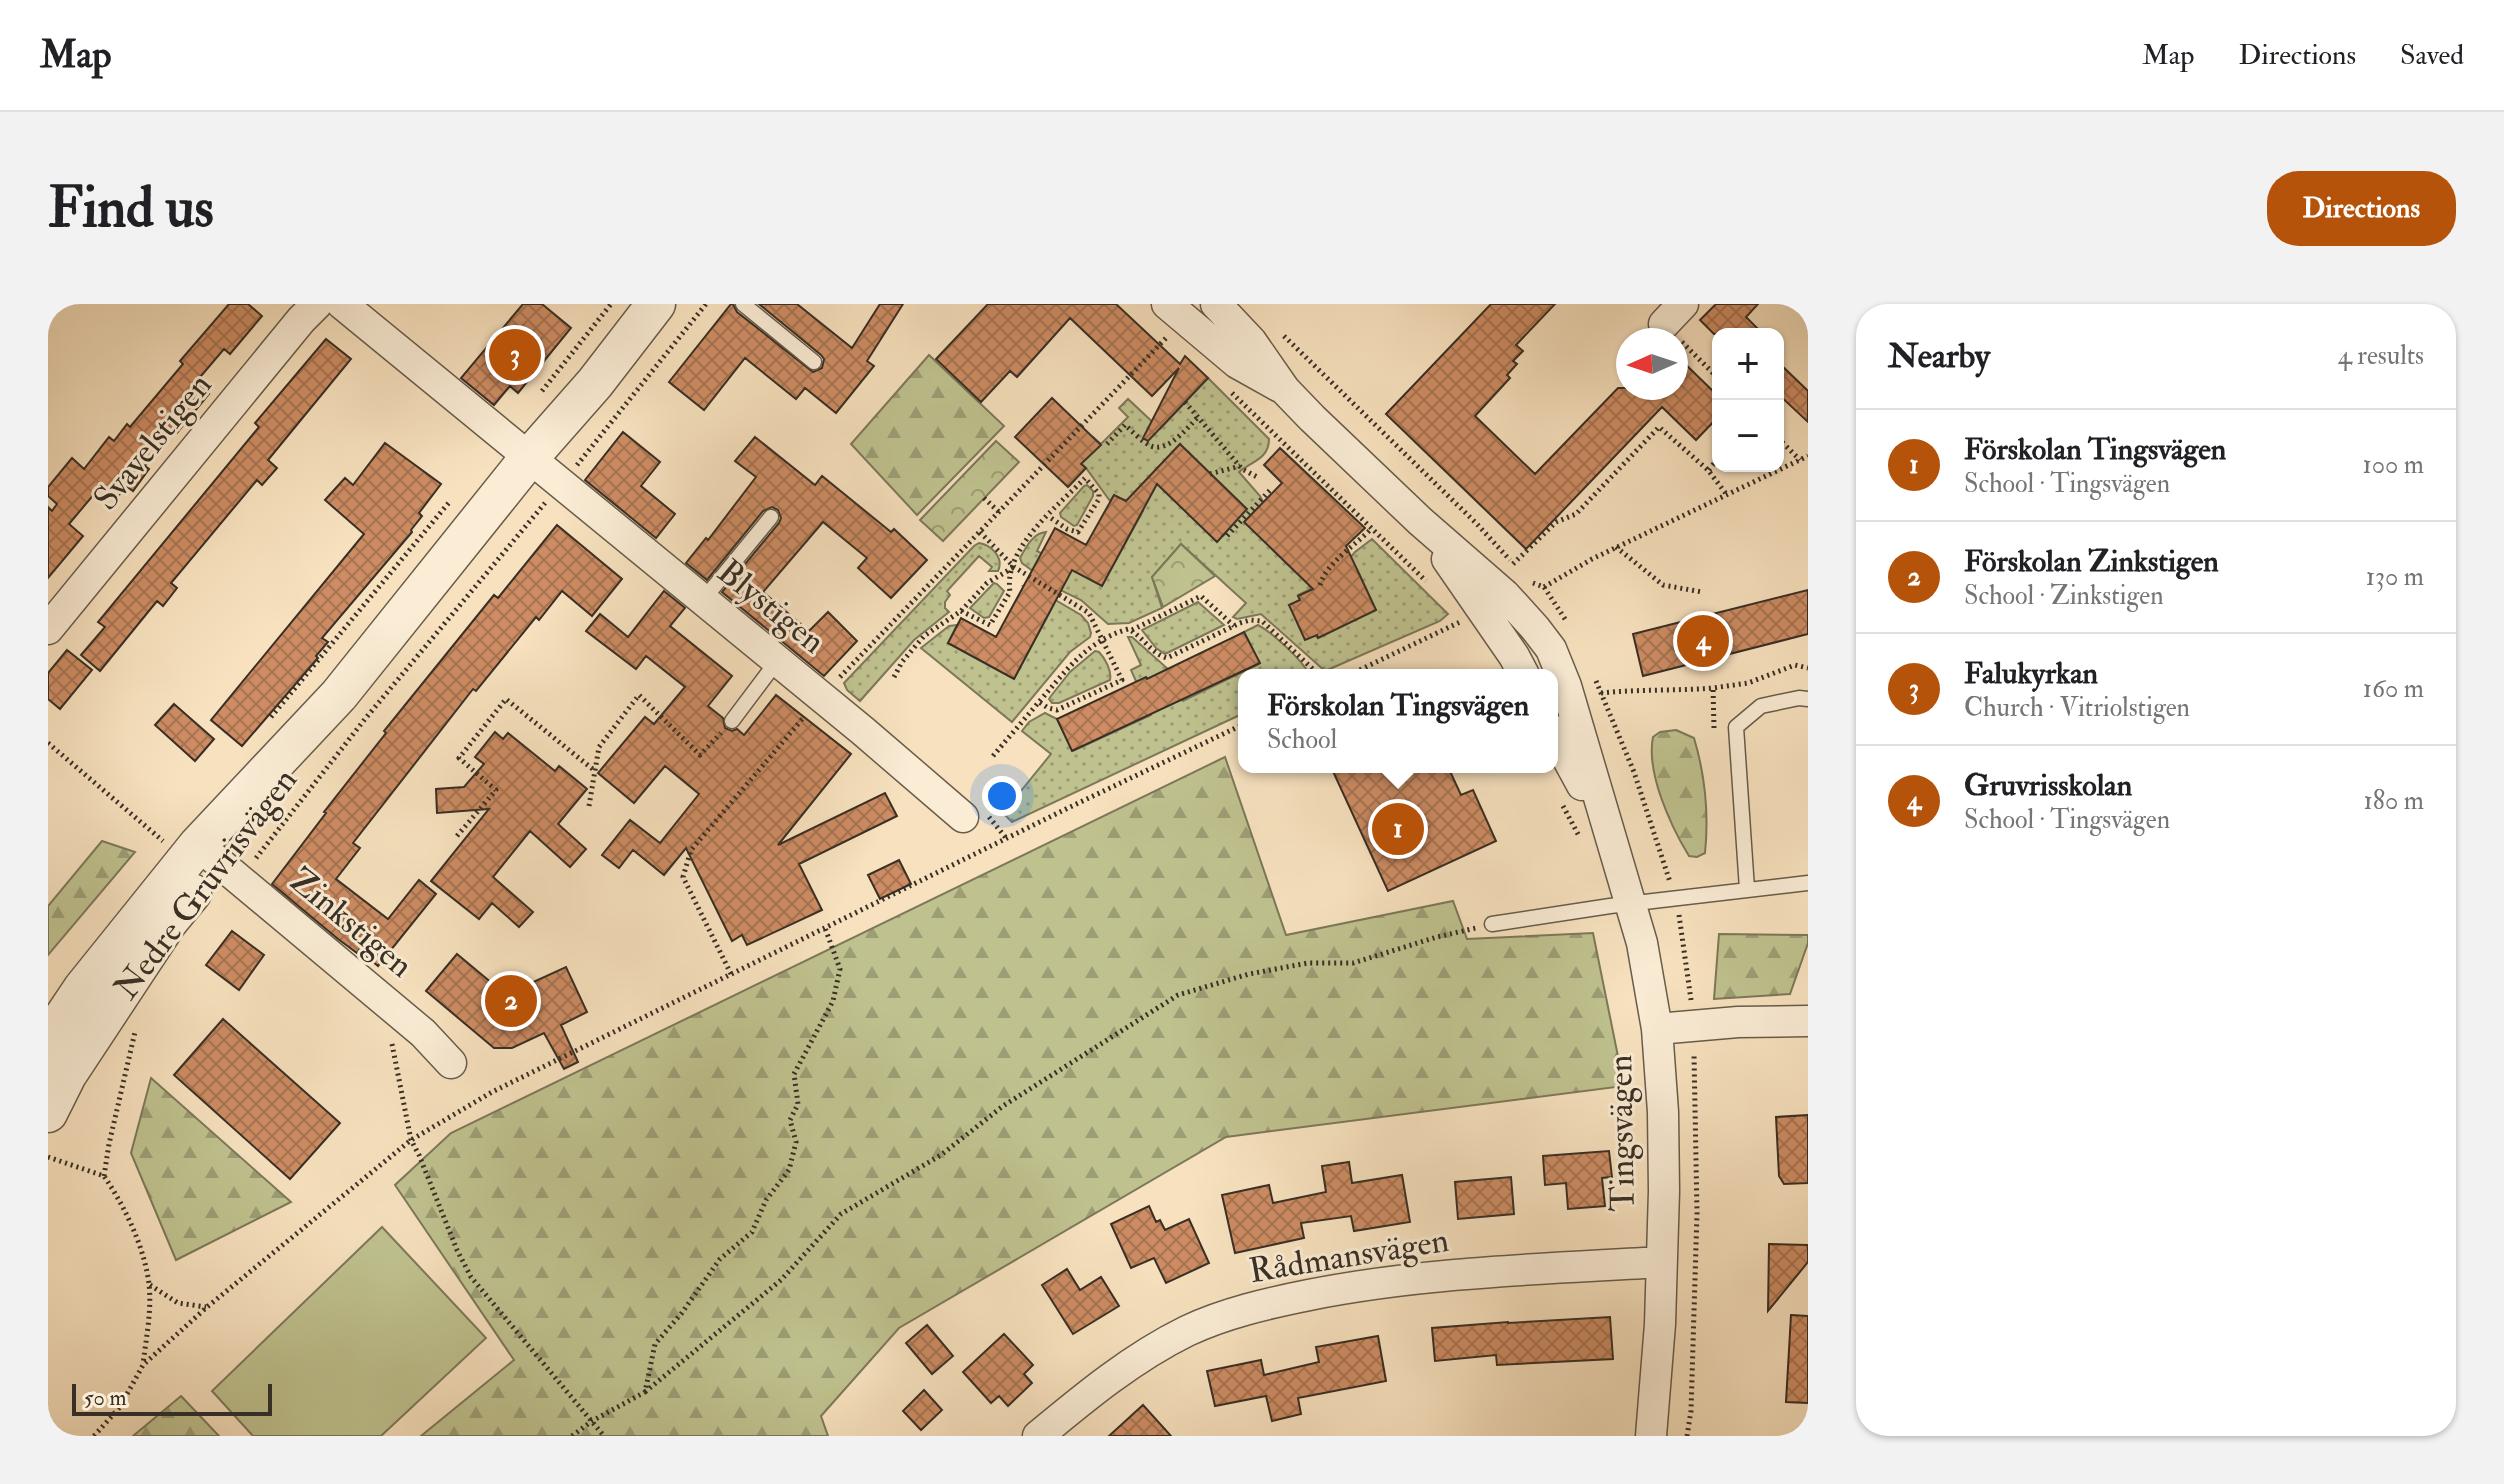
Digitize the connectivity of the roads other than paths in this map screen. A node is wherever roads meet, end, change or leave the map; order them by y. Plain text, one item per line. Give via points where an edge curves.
1 (317, 304) edge
2 (342, 304) edge
3 (656, 304) edge
4 (743, 304) edge
5 (1216, 304) edge
6 (1174, 311) edge
7 (814, 362) dead end
8 (1285, 390) junction
9 (529, 458) junction
10 (771, 517) dead end
11 (703, 600) junction
12 (1493, 603) junction
13 (48, 629) edge
14 (777, 661) junction
15 (1521, 669) edge
16 (1808, 699) edge
17 (732, 721) road end
18 (1558, 745) edge
19 (963, 817) dead end
20 (1595, 836) junction
21 (208, 855) junction
22 (1808, 883) edge
23 (1747, 889) junction
24 (1630, 904) junction
25 (1492, 924) road end
26 (1808, 1021) edge
27 (1657, 1029) junction
28 (48, 1053) edge
29 (451, 1063) dead end
30 (48, 1113) edge
31 (1661, 1262) junction
32 (1038, 1436) edge
33 (1651, 1436) edge

1 - 13 street, Svavelstigen
2 - 9 street, Blystigen
3 - 9 street, Nedre Gruvrisvägen
4 - 7 lane
5 - 8 street, Tingsvägen via 1251,341
6 - 8 street, Tingsvägen via 1237,363
8 - 12 street, Tingsvägen via 1420,521
9 - 11 street, Blystigen
9 - 21 street, Nedre Gruvrisvägen
10 - 11 lane
11 - 14 street, Blystigen
12 - 15 street, Tingsvägen
12 - 20 street, Tingsvägen via 1551,649 1566,686
14 - 17 lane
14 - 19 street, Blystigen
16 - 23 lane via 1761,706 1736,727
18 - 20 street, Tingsvägen
20 - 24 street, Tingsvägen
21 - 28 street, Nedre Gruvrisvägen via 83,988 56,1028
21 - 29 street, Zinkstigen via 423,1033
21 - 30 street, Nedre Gruvrisvägen
22 - 23 lane
23 - 24 lane
24 - 25 lane
24 - 27 street, Tingsvägen
26 - 27 street
27 - 31 street, Tingsvägen via 1663,1112
31 - 32 street, Rådmansvägen via 1408,1279 1256,1307 1190,1330 1137,1358
31 - 33 street, Tingsvägen

